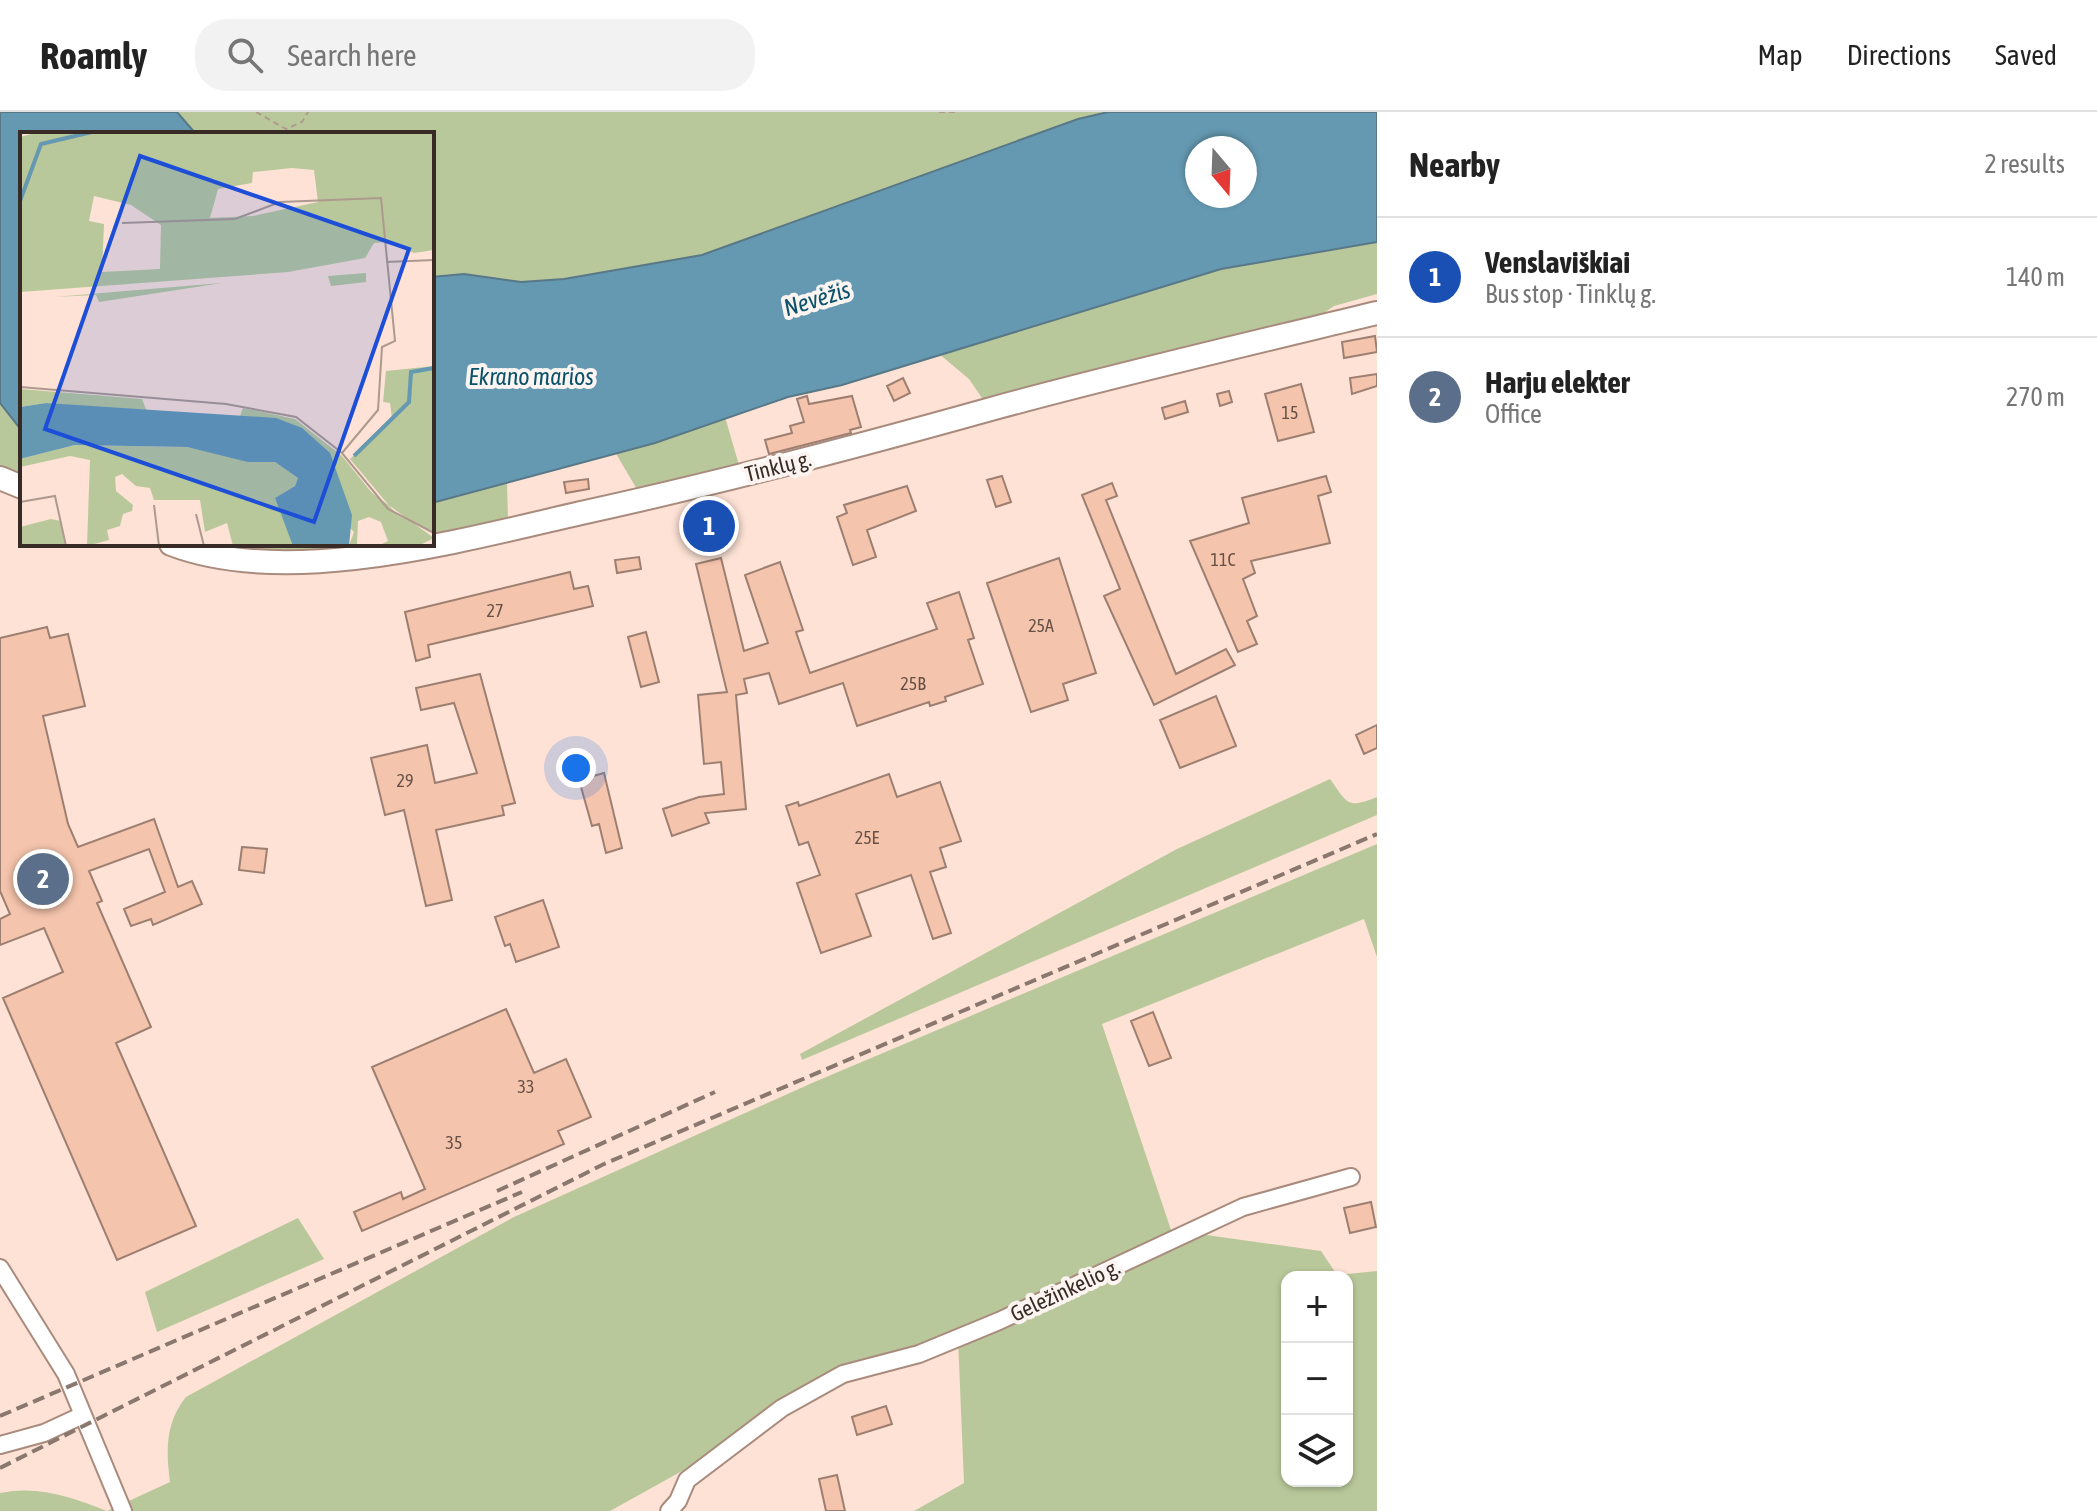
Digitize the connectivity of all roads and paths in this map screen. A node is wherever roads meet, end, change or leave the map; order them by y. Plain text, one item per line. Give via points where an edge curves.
1 (256, 112) edge
2 (308, 112) edge
3 (939, 112) edge
4 (957, 112) edge
5 (1377, 313) edge
6 (0, 478) edge
7 (20, 486) edge
8 (434, 544) edge
9 (178, 546) edge
10 (423, 546) edge
11 (1351, 1177) dead end
12 (0, 1268) edge
13 (83, 1415) junction
14 (0, 1445) edge
15 (123, 1511) edge
16 (669, 1511) edge

1 - 2 path via 286,129 302,122
3 - 4 path
5 - 8 main road, Tinklų g. via 642,500
6 - 7 main road
9 - 10 main road, Tinklų g. via 221,558 283,562
11 - 16 street, Geležinkelio g. via 1243,1207 985,1327 919,1354 843,1374 782,1408 687,1480
12 - 13 street via 66,1374
13 - 14 street
13 - 15 street

